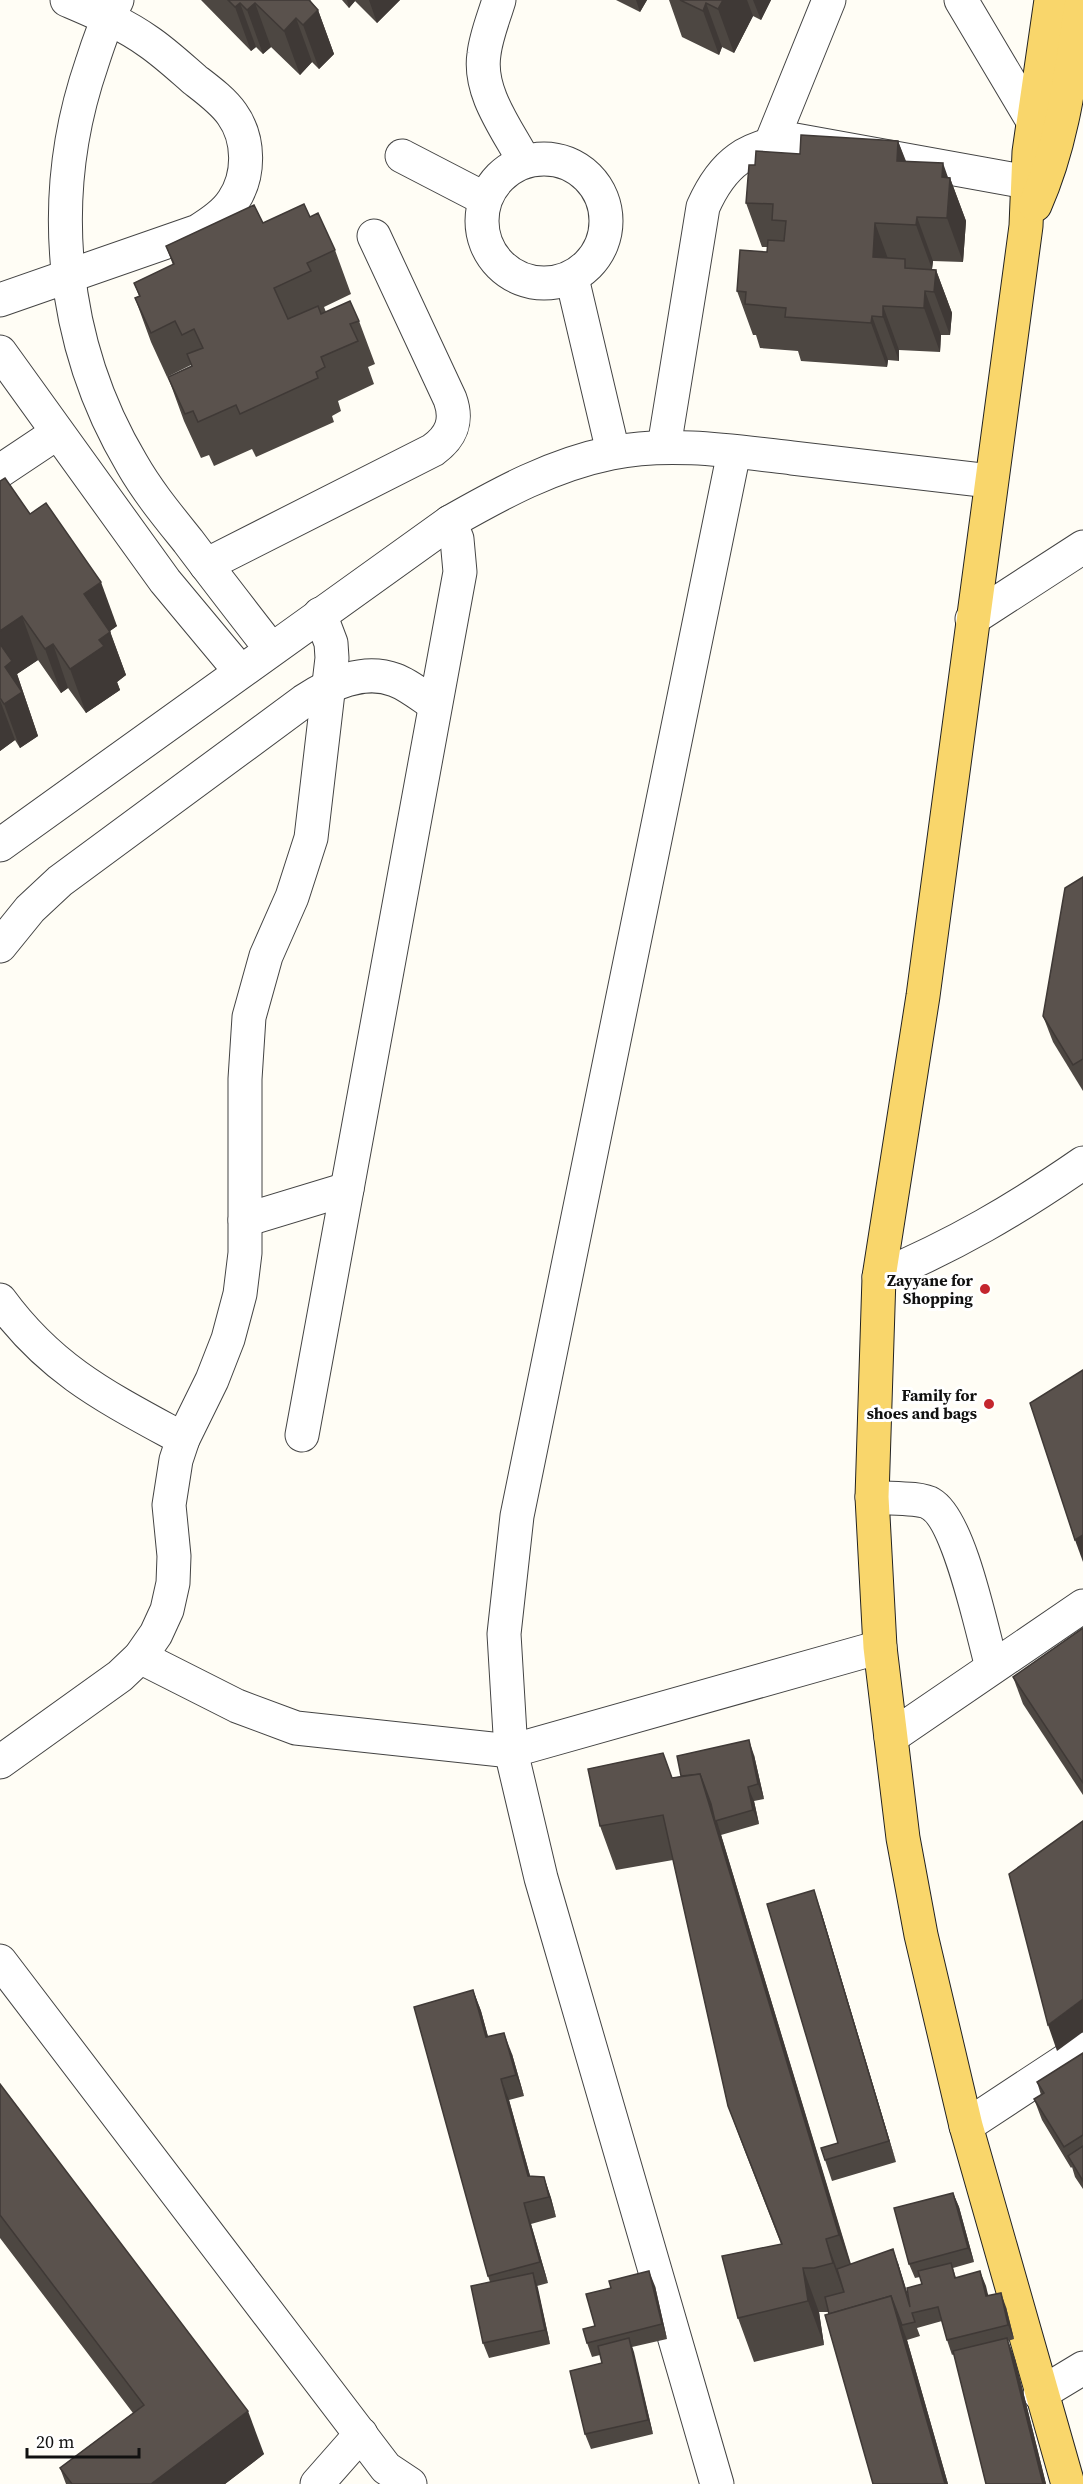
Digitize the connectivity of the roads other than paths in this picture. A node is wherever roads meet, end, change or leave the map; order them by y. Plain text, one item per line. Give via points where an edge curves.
1 (67, 0) edge
2 (499, 0) edge
3 (829, 0) edge
4 (961, 0) edge
5 (1051, 0) edge
6 (1082, 0) edge
7 (112, 9) edge
8 (1034, 123) junction
9 (771, 143) junction
10 (402, 156) dead end
11 (524, 161) junction
12 (1027, 182) junction
13 (485, 199) junction
14 (1026, 226) junction
15 (374, 236) dead end
16 (67, 276) junction
17 (572, 278) junction
18 (0, 300) edge
19 (0, 352) edge
20 (57, 433) junction
21 (664, 447) junction
22 (613, 452) junction
23 (734, 452) junction
24 (0, 471) edge
25 (990, 481) junction
26 (450, 522) junction
27 (1083, 547) edge
28 (206, 565) junction
29 (320, 614) junction
30 (972, 620) junction
31 (270, 649) junction
32 (240, 671) junction
33 (328, 685) junction
34 (435, 705) junction
35 (0, 845) edge
36 (0, 946) edge
37 (1083, 1163) edge
38 (347, 1189) junction
39 (245, 1220) junction
40 (879, 1277) junction
41 (0, 1300) edge
42 (302, 1434) dead end
43 (183, 1439) junction
44 (872, 1497) junction
45 (1083, 1606) edge
46 (880, 1647) junction
47 (140, 1657) junction
48 (992, 1667) junction
49 (891, 1737) junction
50 (511, 1751) junction
51 (0, 1762) edge
52 (0, 1961) edge
53 (1083, 2049) edge
54 (966, 2126) junction
55 (1083, 2368) edge
56 (1040, 2394) junction
57 (361, 2434) junction
58 (395, 2478) edge
59 (317, 2484) edge
60 (717, 2484) edge
61 (1068, 2484) edge

1 - 7 street
2 - 11 street via 484,54 483,74 488,94
3 - 9 street
4 - 8 street
5 - 8 main road
6 - 14 main road via 1058,145
7 - 16 street via 83,88 70,146 64,204
7 - 16 street via 233,115 243,136 243,181 233,202 198,231
8 - 12 main road
9 - 12 street via 795,140
9 - 21 street via 748,152 729,166 713,185 703,207
10 - 13 street
11 - 13 street via 494,183
11 - 17 street via 562,161 579,169 593,181 602,198 607,216 599,252
12 - 14 main road
13 - 17 street via 481,217 483,236 489,253 501,268 535,284 554,284
14 - 25 main road
15 - 28 street via 450,399 452,429 433,450
16 - 18 street
16 - 28 street via 86,364 116,435 151,494
17 - 22 street
19 - 20 street
20 - 24 street
20 - 32 street via 165,581
21 - 22 street
21 - 23 street
22 - 26 street via 567,464 506,490
23 - 25 street
23 - 50 street via 517,1516 504,1634
25 - 30 main road
26 - 29 street
26 - 34 street via 457,539 460,572
27 - 30 street
28 - 31 street
29 - 31 street
29 - 33 street via 331,643
30 - 40 main road via 923,996
31 - 32 street
32 - 35 street
33 - 34 street via 351,678 395,680
33 - 36 street via 60,881 30,909
33 - 39 street via 311,838 292,897 266,956 249,1017
34 - 38 street
37 - 40 street via 968,1237
38 - 39 street
38 - 42 street
39 - 43 street via 240,1294 228,1339
40 - 44 main road
41 - 43 street via 45,1353 77,1379
43 - 47 street via 171,1481 169,1505 173,1583 167,1610
44 - 46 main road
44 - 48 street via 928,1502 941,1511 956,1537
45 - 48 street
46 - 49 main road
46 - 50 street
47 - 50 street via 237,1706 296,1728
47 - 51 street via 120,1676
48 - 49 street
49 - 54 main road via 903,1838 921,1935
50 - 60 street via 541,1878
52 - 57 street
53 - 54 street
54 - 56 main road
55 - 56 street
56 - 61 main road
57 - 58 street
57 - 59 street

